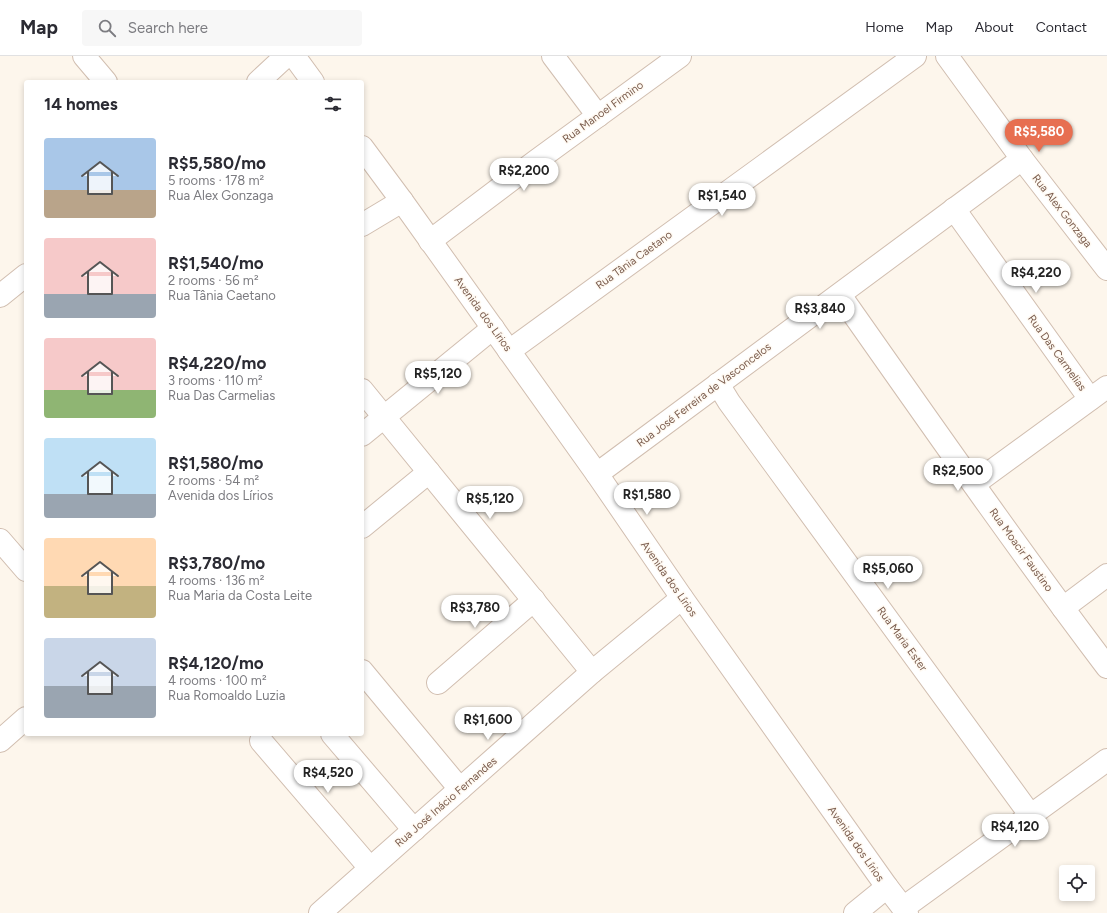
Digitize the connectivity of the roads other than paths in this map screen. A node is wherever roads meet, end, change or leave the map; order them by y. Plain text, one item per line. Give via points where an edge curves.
1 (84, 56) edge
2 (286, 56) edge
3 (294, 56) edge
4 (553, 56) edge
5 (680, 56) edge
6 (915, 56) edge
7 (947, 56) edge
8 (104, 80) edge
9 (260, 80) edge
10 (312, 80) edge
11 (598, 116) junction
12 (364, 150) edge
13 (1022, 159) junction
14 (402, 201) junction
15 (954, 209) junction
16 (364, 224) edge
17 (430, 242) junction
18 (1107, 269) edge
19 (24, 278) edge
20 (840, 295) junction
21 (0, 296) edge
22 (493, 328) junction
23 (509, 351) junction
24 (718, 384) junction
25 (364, 392) edge
26 (1099, 393) edge
27 (384, 417) junction
28 (364, 433) edge
29 (429, 472) junction
30 (597, 474) junction
31 (974, 484) junction
32 (364, 525) edge
33 (0, 540) edge
34 (24, 568) edge
35 (1107, 575) edge
36 (682, 598) junction
37 (534, 600) junction
38 (1063, 608) junction
39 (1107, 666) edge
40 (592, 672) junction
41 (364, 673) edge
42 (438, 683) dead end
43 (24, 720) edge
44 (334, 736) edge
45 (0, 740) edge
46 (261, 741) dead end
47 (1107, 760) edge
48 (460, 789) junction
49 (1031, 816) junction
50 (414, 830) junction
51 (370, 868) junction
52 (887, 887) junction
53 (905, 910) edge
54 (320, 913) edge
55 (854, 913) edge

1 - 8 street
2 - 9 street
3 - 10 street
4 - 11 street
5 - 11 street, Rua Manoel Firmino
6 - 23 street, Rua Tânia Caetano
7 - 13 street, Rua Alex Gonzaga
11 - 17 street, Rua Manoel Firmino
12 - 14 street, Avenida dos Lírios
13 - 15 street, Rua José Ferreira de Vasconcelos
13 - 18 street, Rua Alex Gonzaga
14 - 16 street
14 - 17 street, Avenida dos Lírios
15 - 20 street, Rua José Ferreira de Vasconcelos
15 - 26 street, Rua Das Carmelias
17 - 22 street, Avenida dos Lírios
19 - 21 street
20 - 24 street, Rua José Ferreira de Vasconcelos
20 - 31 street, Rua Moacir Faustino
22 - 23 street, Avenida dos Lírios
22 - 27 street
23 - 30 street, Avenida dos Lírios
24 - 30 street, Rua José Ferreira de Vasconcelos
24 - 49 street, Rua Maria Ester
25 - 27 street
26 - 31 street
27 - 28 street
27 - 29 street
29 - 32 street
29 - 37 street
30 - 36 street, Avenida dos Lírios
31 - 38 street, Rua Moacir Faustino
33 - 34 street
35 - 38 street
36 - 40 street, Rua José Inácio Fernandes
36 - 52 street, Avenida dos Lírios
37 - 40 street
37 - 42 street
38 - 39 street, Rua Moacir Faustino
40 - 48 street, Rua José Inácio Fernandes
41 - 48 street
43 - 45 street
44 - 50 street
46 - 51 street
47 - 49 street
48 - 50 street, Rua José Inácio Fernandes
49 - 53 street
50 - 51 street, Rua José Inácio Fernandes
51 - 54 street, Rua José Inácio Fernandes
52 - 53 street, Avenida dos Lírios
52 - 55 street

